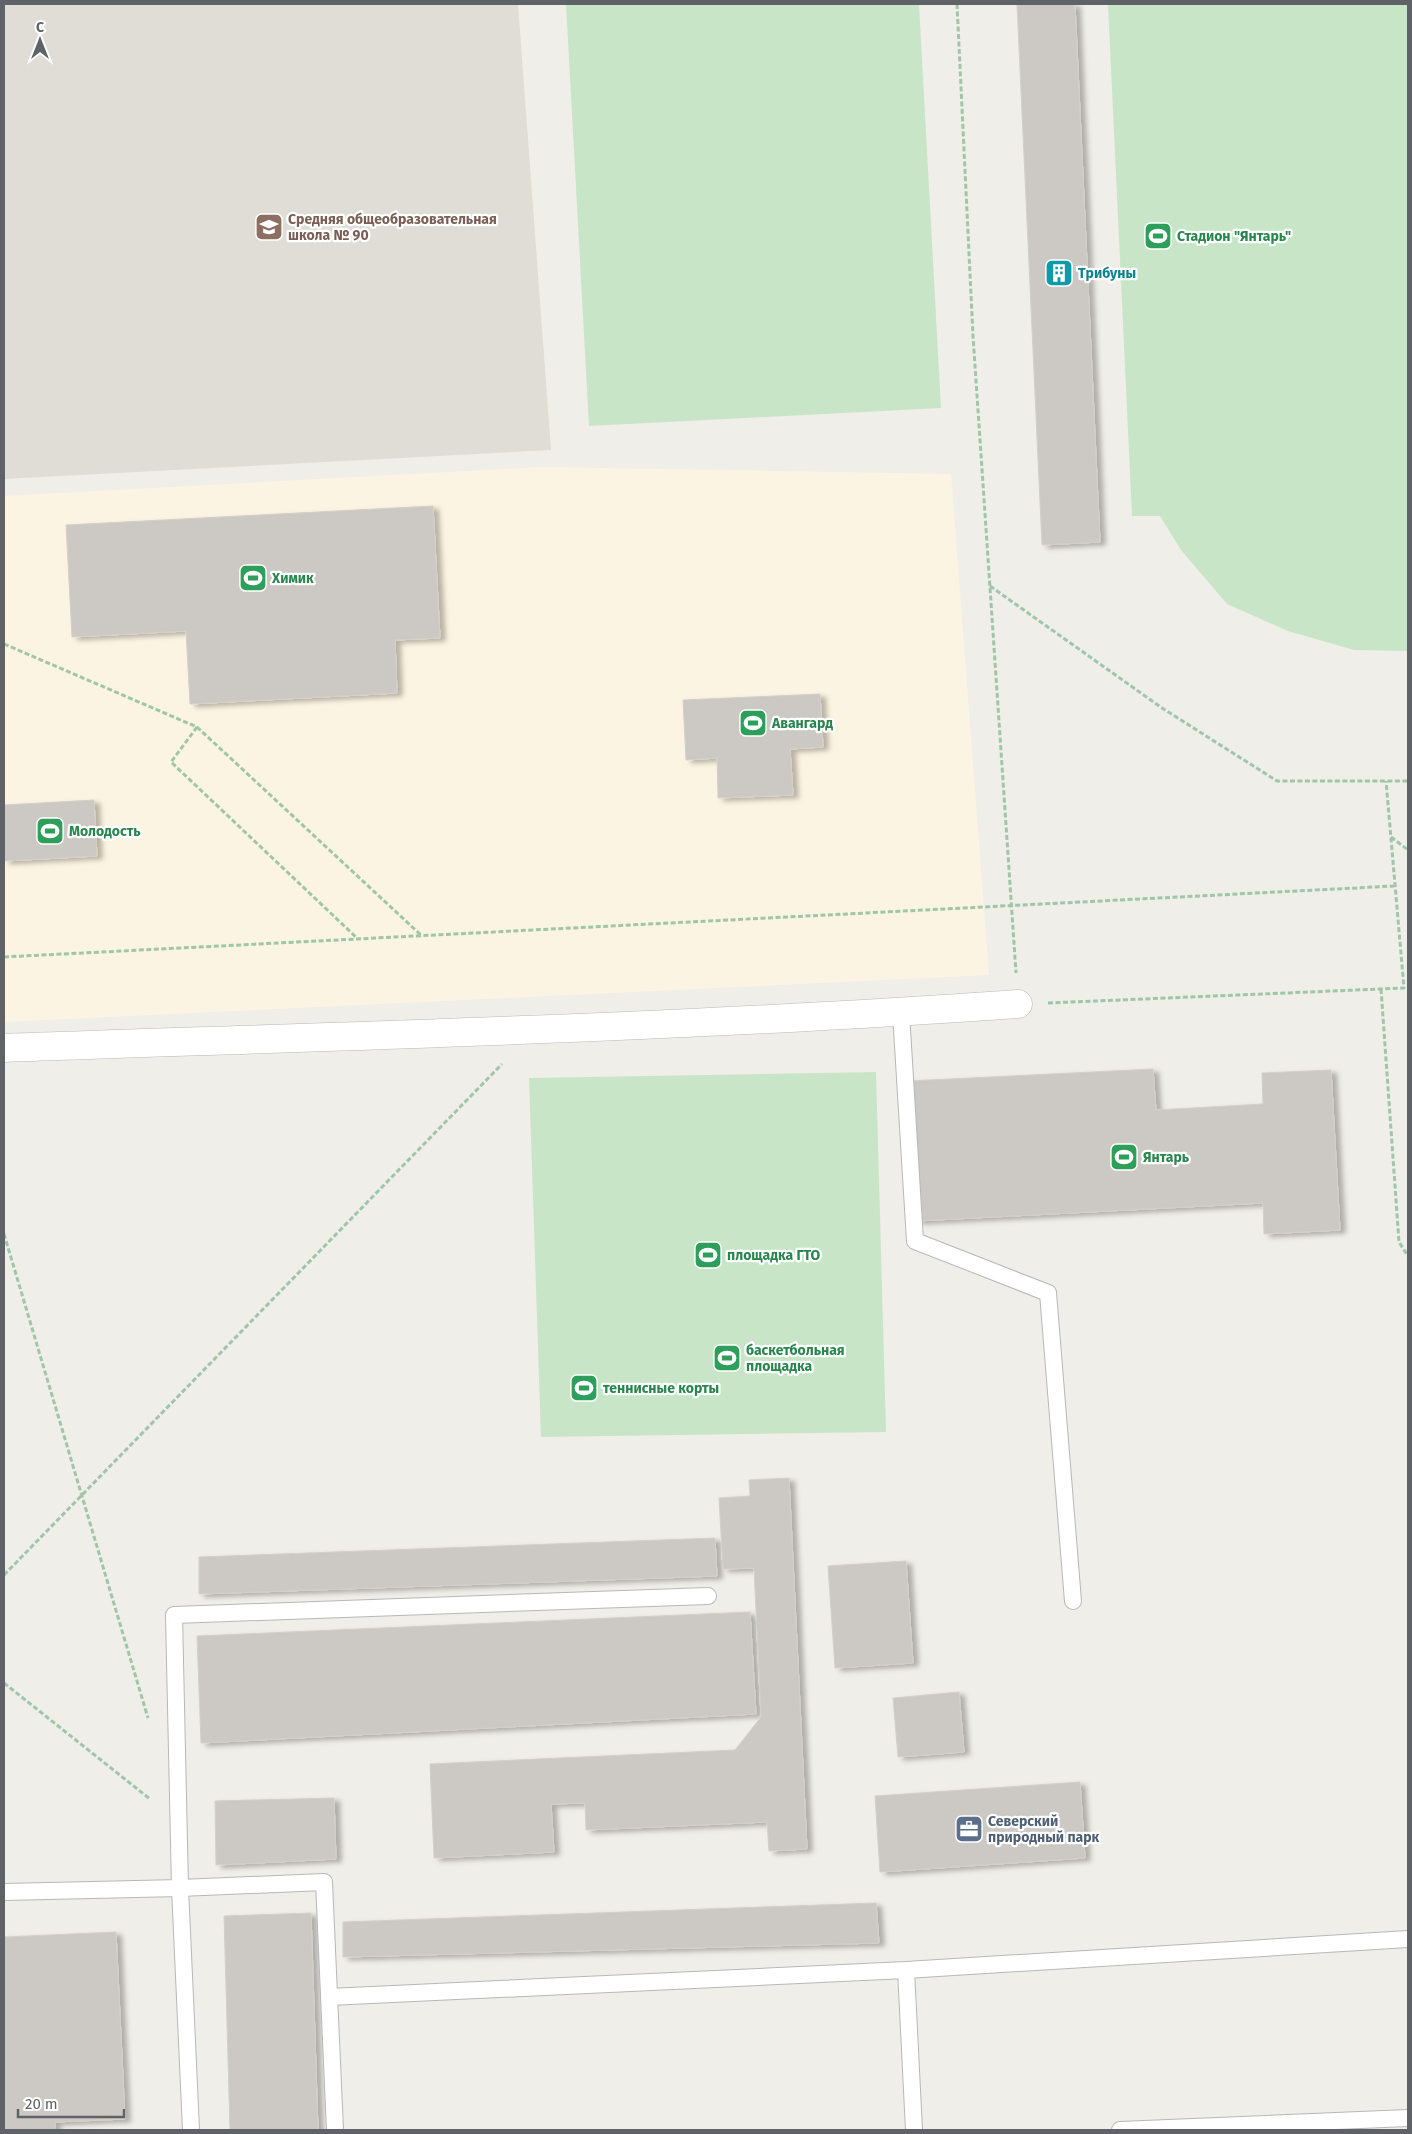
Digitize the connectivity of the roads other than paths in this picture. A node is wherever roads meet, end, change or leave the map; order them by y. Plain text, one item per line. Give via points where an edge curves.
1 (1018, 1004) road end
2 (901, 1013) junction
3 (4, 1048) edge
4 (708, 1596) dead end
5 (1074, 1601) dead end
6 (180, 1888) junction
7 (4, 1892) edge
8 (1408, 1938) edge
9 (906, 1970) junction
10 (329, 1997) junction
11 (1408, 2118) edge
12 (191, 2130) edge
13 (335, 2130) edge
14 (914, 2130) edge
15 (1120, 2130) edge

1 - 2 street
2 - 3 street
2 - 5 lane via 915,1241 1048,1293
4 - 6 lane via 174,1615
6 - 7 lane
6 - 10 lane via 324,1882
6 - 12 lane
8 - 9 lane
9 - 10 lane
9 - 14 lane
10 - 13 lane
11 - 15 lane

